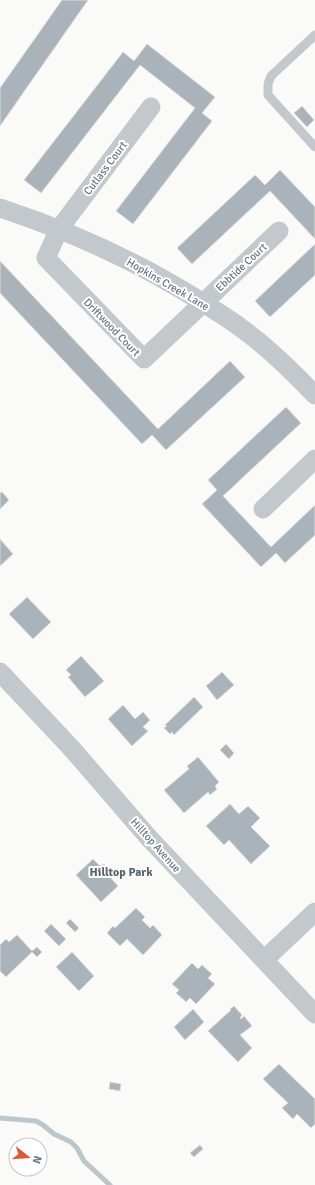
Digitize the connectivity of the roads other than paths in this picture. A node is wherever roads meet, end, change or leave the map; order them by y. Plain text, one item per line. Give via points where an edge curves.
1 (315, 35) edge
2 (151, 107) dead end
3 (315, 147) edge
4 (0, 208) edge
5 (59, 229) junction
6 (279, 230) dead end
7 (203, 303) junction
8 (315, 395) edge
9 (315, 459) edge
10 (263, 509) dead end
11 (0, 672) edge
12 (315, 912) edge
13 (264, 960) junction
14 (315, 1014) edge

1 - 3 lane via 271,76 268,84 268,95
2 - 5 street, Cutlass Court
4 - 5 street, Hopkins Creek Lane
5 - 7 street, Hopkins Creek Lane via 135,264
5 - 7 street, Driftwood Court via 46,258 144,359
6 - 7 street, Ebbtide Court
7 - 8 street, Hopkins Creek Lane via 241,327 268,349
9 - 10 street
11 - 13 street, Hilltop Avenue via 73,750 149,838
12 - 13 street
13 - 14 street, Hilltop Avenue

